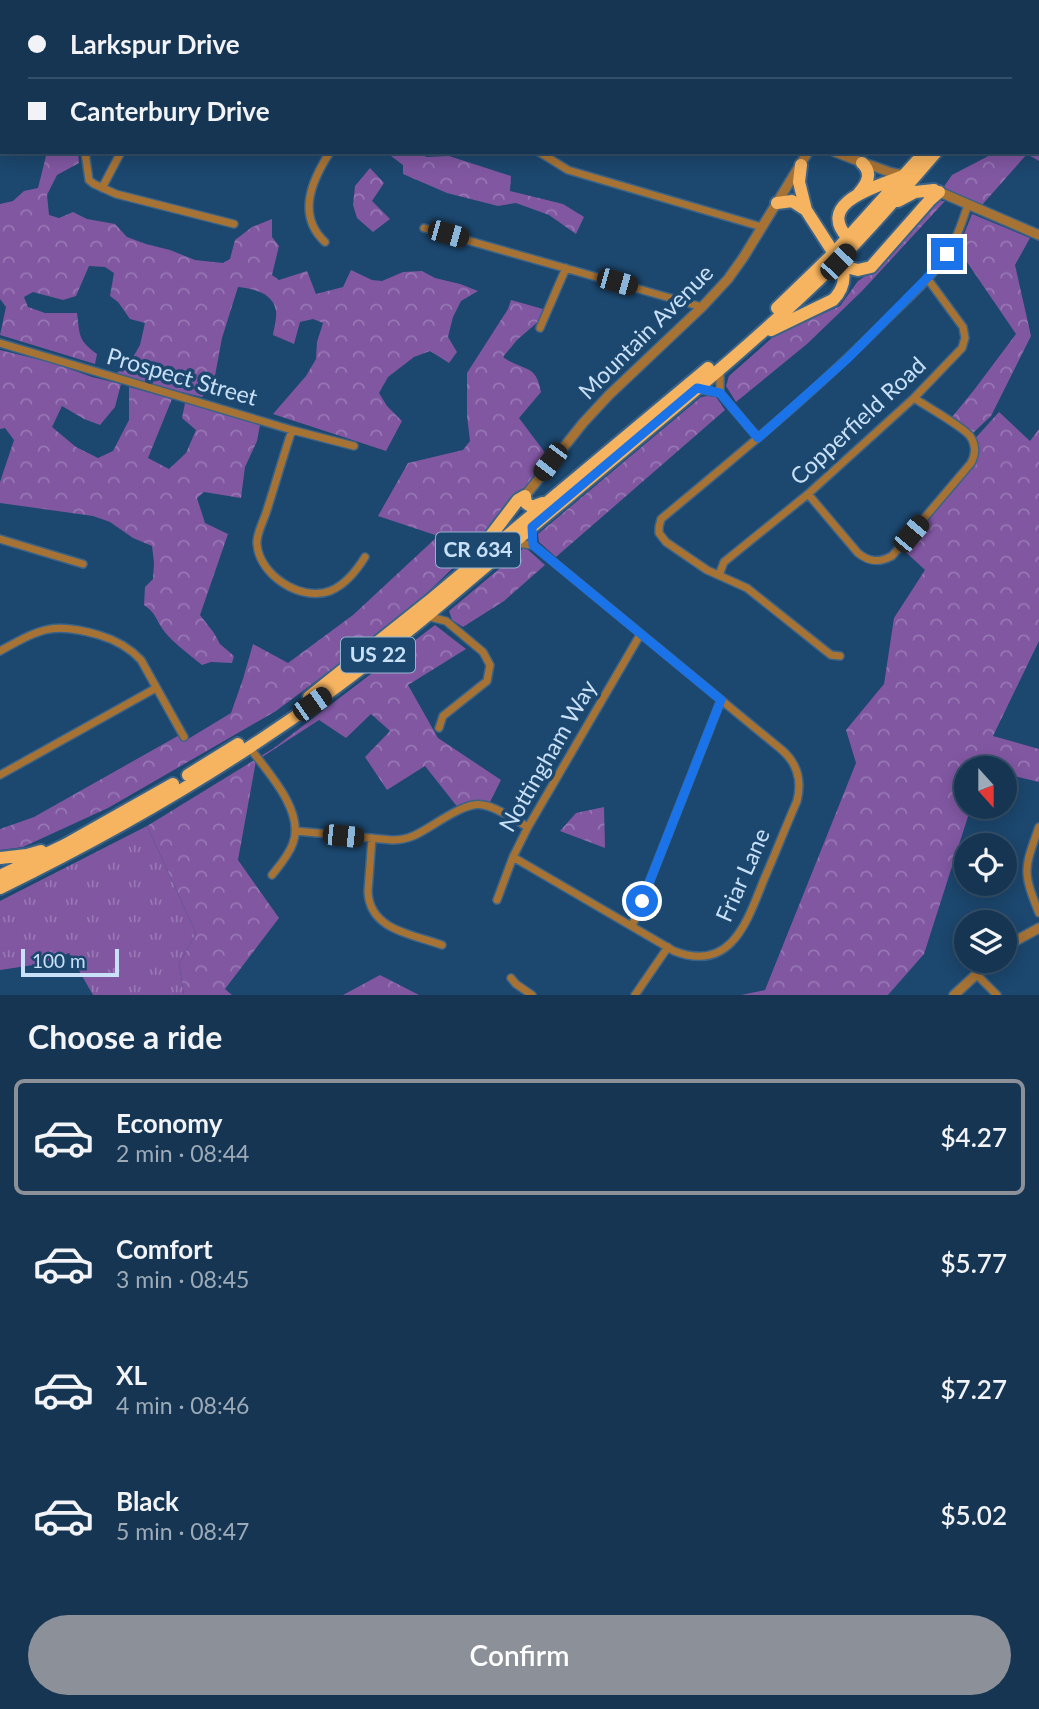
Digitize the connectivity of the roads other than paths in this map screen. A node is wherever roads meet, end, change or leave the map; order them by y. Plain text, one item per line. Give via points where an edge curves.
1 (85, 154) edge
2 (120, 154) edge
3 (329, 154) edge
4 (542, 154) edge
5 (807, 154) edge
6 (840, 154) edge
7 (930, 155) edge
8 (862, 163) junction
9 (801, 165) junction
10 (906, 174) junction
11 (102, 188) junction
12 (936, 191) junction
13 (856, 195) junction
14 (777, 203) junction
15 (892, 204) junction
16 (968, 205) junction
17 (806, 210) junction
18 (234, 224) dead end
19 (762, 227) junction
20 (425, 228) dead end
21 (1039, 235) edge
22 (855, 238) junction
23 (325, 242) dead end
24 (838, 261) junction
25 (566, 268) junction
26 (927, 278) junction
27 (702, 307) junction
28 (540, 328) dead end
29 (761, 334) junction
30 (0, 343) edge
31 (720, 369) junction
32 (697, 388) junction
33 (720, 393) junction
34 (914, 398) junction
35 (292, 430) junction
36 (758, 438) junction
37 (354, 446) dead end
38 (808, 494) junction
39 (525, 496) junction
40 (550, 500) junction
41 (532, 527) junction
42 (0, 538) edge
43 (513, 543) junction
44 (533, 545) junction
45 (365, 557) dead end
46 (83, 564) dead end
47 (719, 575) junction
48 (443, 601) junction
49 (427, 609) junction
50 (446, 621) junction
51 (640, 635) junction
52 (0, 651) edge
53 (841, 656) dead end
54 (156, 688) junction
55 (721, 700) junction
56 (439, 728) dead end
57 (184, 737) dead end
58 (249, 747) junction
59 (0, 775) edge
60 (528, 827) junction
61 (1039, 827) edge
62 (296, 831) junction
63 (372, 838) junction
64 (65, 845) junction
65 (513, 857) junction
66 (0, 858) edge
67 (272, 875) dead end
68 (0, 876) edge
69 (0, 887) edge
70 (497, 900) dead end
71 (1039, 913) edge
72 (632, 926) junction
73 (1039, 928) edge
74 (1017, 940) edge
75 (442, 945) dead end
76 (668, 947) junction
77 (976, 974) joint
78 (511, 978) dead end
79 (532, 995) edge
80 (635, 995) edge
81 (954, 995) edge
82 (997, 995) edge

1 - 11 street via 89,180
2 - 11 street
3 - 23 street via 314,179 309,200 314,228
4 - 19 street via 568,170
5 - 9 street, Mountain Avenue / CR 634
6 - 8 street
7 - 10 highway, US 22
7 - 12 highway via 926,179
7 - 15 highway, US 22
8 - 10 street via 891,174
8 - 13 highway via 868,179
9 - 14 street, Mountain Avenue / CR 634
9 - 17 highway via 799,182
10 - 13 highway
10 - 22 highway, US 22
11 - 18 street
12 - 15 highway via 915,192
12 - 16 street
12 - 24 highway via 871,267 858,270
13 - 22 highway via 840,212 841,227
14 - 17 highway via 792,201
14 - 19 street, Mountain Avenue / CR 634
15 - 22 highway, US 22
16 - 21 street
16 - 26 street via 951,248
17 - 24 highway
19 - 27 street, Mountain Avenue / CR 634
20 - 25 street
22 - 24 highway, US 22
24 - 29 highway, US 22
24 - 29 highway via 843,286 833,300
24 - 40 highway, US 22
25 - 27 street
25 - 28 street
26 - 34 street, Copperfield Road via 961,323 965,338 959,352
26 - 36 street via 847,359
27 - 39 street, Mountain Avenue / CR 634 via 591,414
29 - 31 highway, US 22
30 - 35 street, Prospect Street
31 - 32 highway, US 22
31 - 33 street
32 - 33 street
32 - 41 highway, US 22
33 - 36 street
34 - 38 street, Copperfield Road
34 - 38 street via 966,432 975,454 892,556 880,561 865,558
35 - 37 street, Prospect Street
35 - 45 street via 257,542 266,566 287,586 318,593 343,582
36 - 47 street via 660,522 659,533 666,542
38 - 47 street, Copperfield Road via 724,562
39 - 40 highway, CR 634 via 532,507
39 - 49 highway, CR 634
40 - 49 highway, US 22
41 - 43 highway, US 22
41 - 44 street
42 - 46 street
43 - 44 street
43 - 48 highway, US 22
44 - 51 street
47 - 53 street via 747,588 831,655
48 - 49 highway, US 22
48 - 50 street
49 - 50 street
49 - 58 highway, US 22 via 331,691
49 - 64 highway, US 22 via 245,740
50 - 56 street via 483,652 490,670 487,681 443,716
51 - 55 street
51 - 60 street, Nottingham Way
52 - 54 street via 41,631 76,628 127,647 141,660
54 - 57 street
54 - 59 street
55 - 72 street
55 - 76 street, Friar Lane via 794,764 799,792 743,929 728,946 708,955 685,955
58 - 62 street via 290,804
58 - 69 highway, US 22 via 60,859
60 - 63 street via 476,804 405,839
60 - 65 street, Nottingham Way
61 - 71 street via 1026,864
62 - 63 street
62 - 67 street via 288,854
63 - 75 street via 368,891 373,912 391,927
64 - 66 highway
64 - 68 highway, US 22
65 - 70 street, Nottingham Way
65 - 72 street, Friar Lane
72 - 76 street, Friar Lane
73 - 74 street
76 - 80 street
77 - 81 street
77 - 82 street
78 - 79 street

